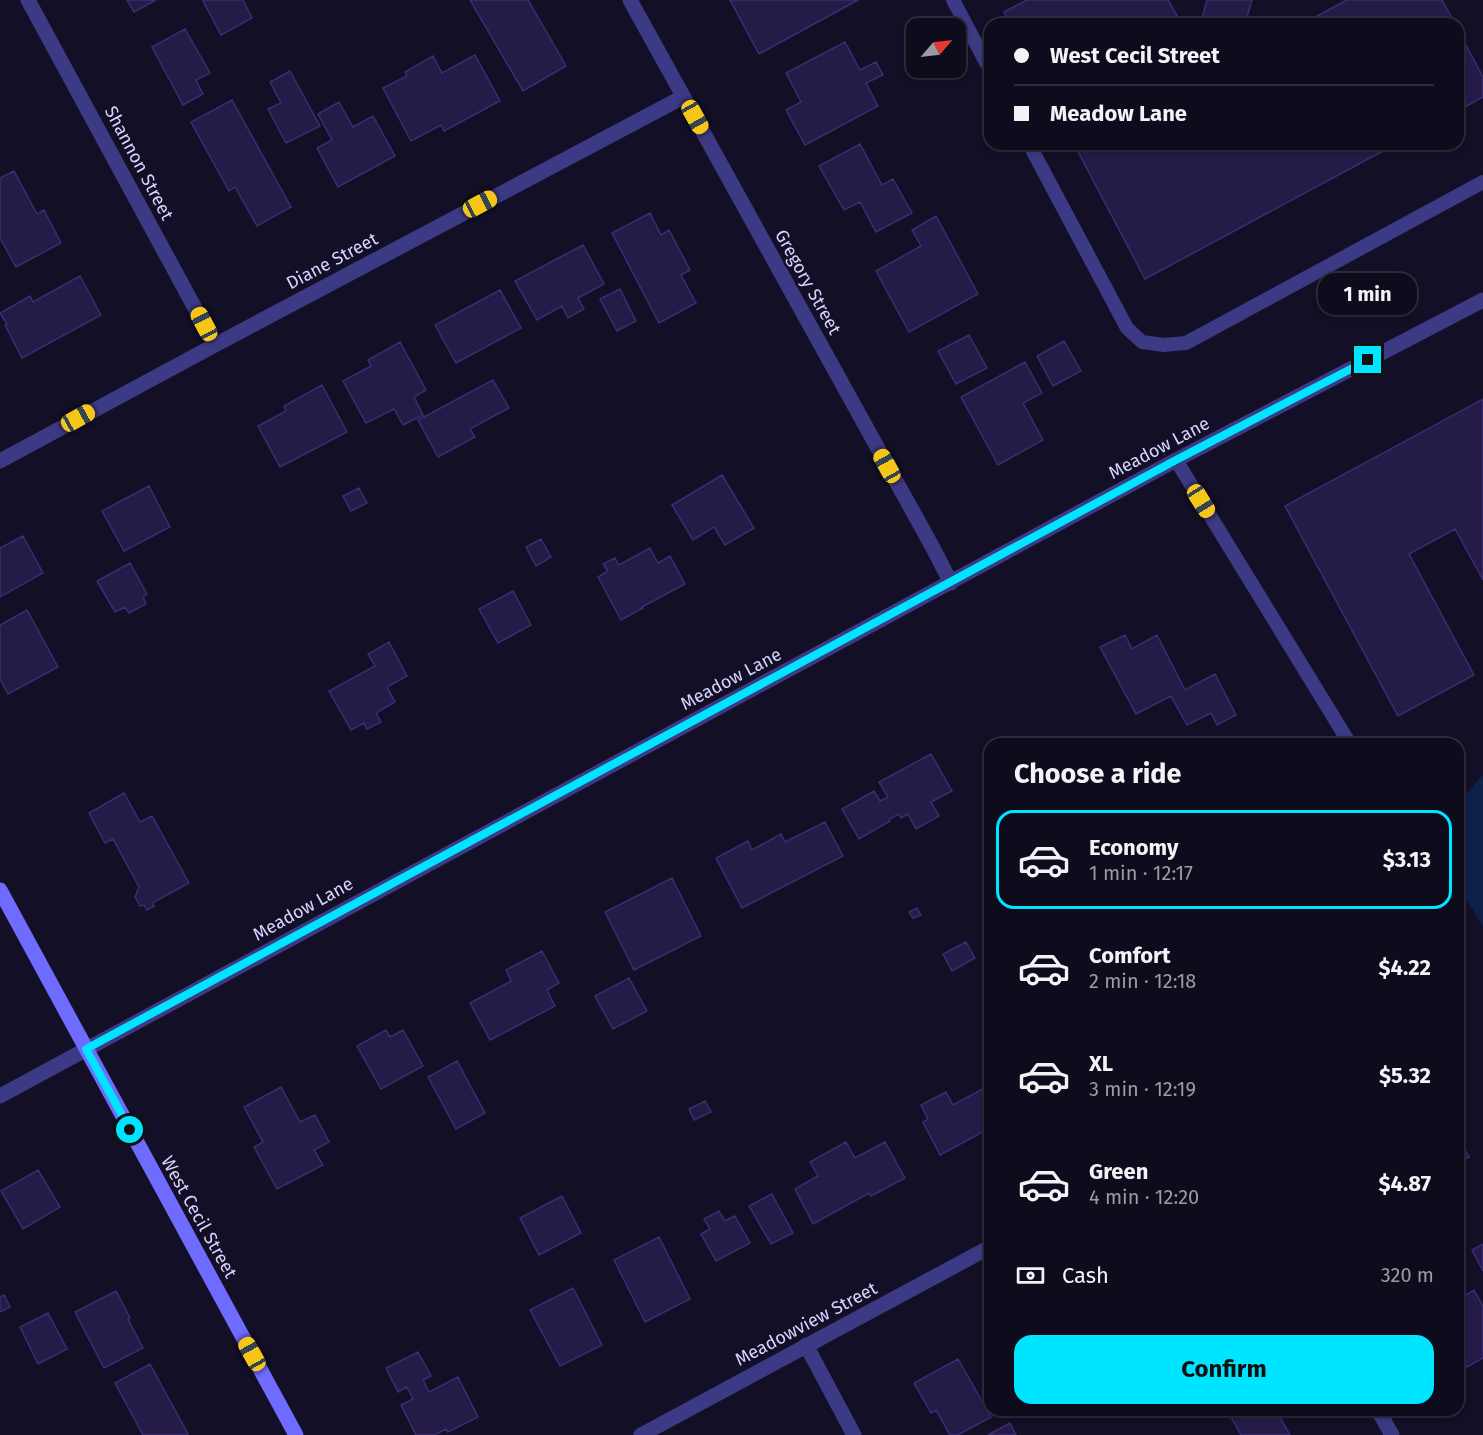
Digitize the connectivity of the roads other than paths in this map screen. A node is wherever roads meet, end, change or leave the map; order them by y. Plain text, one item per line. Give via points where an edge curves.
1 (28, 0) edge
2 (630, 0) edge
3 (953, 0) edge
4 (984, 59) edge
5 (683, 97) junction
6 (1032, 150) edge
7 (1483, 182) edge
8 (1483, 300) edge
9 (215, 345) junction
10 (1176, 460) junction
11 (0, 461) edge
12 (951, 583) junction
13 (1346, 738) edge
14 (0, 890) edge
15 (86, 1049) junction
16 (0, 1096) edge
17 (984, 1250) edge
18 (806, 1346) junction
19 (1381, 1416) edge
20 (296, 1435) edge
21 (641, 1435) edge
22 (854, 1435) edge
23 (1392, 1435) edge

1 - 9 street, Shannon Street
2 - 5 street, Gregory Street
3 - 4 lane
5 - 9 street, Diane Street
5 - 12 street, Gregory Street
6 - 7 lane via 1127,328 1143,342 1164,345 1186,343
8 - 10 street, Meadow Lane
9 - 11 street, Diane Street
10 - 12 street, Meadow Lane
10 - 13 lane
12 - 15 street, Meadow Lane
14 - 15 main road, West Cecil Street
15 - 16 street, Meadow Lane
15 - 20 main road, West Cecil Street
17 - 18 street, Meadowview Street
18 - 21 street, Meadowview Street
18 - 22 street
19 - 23 street

